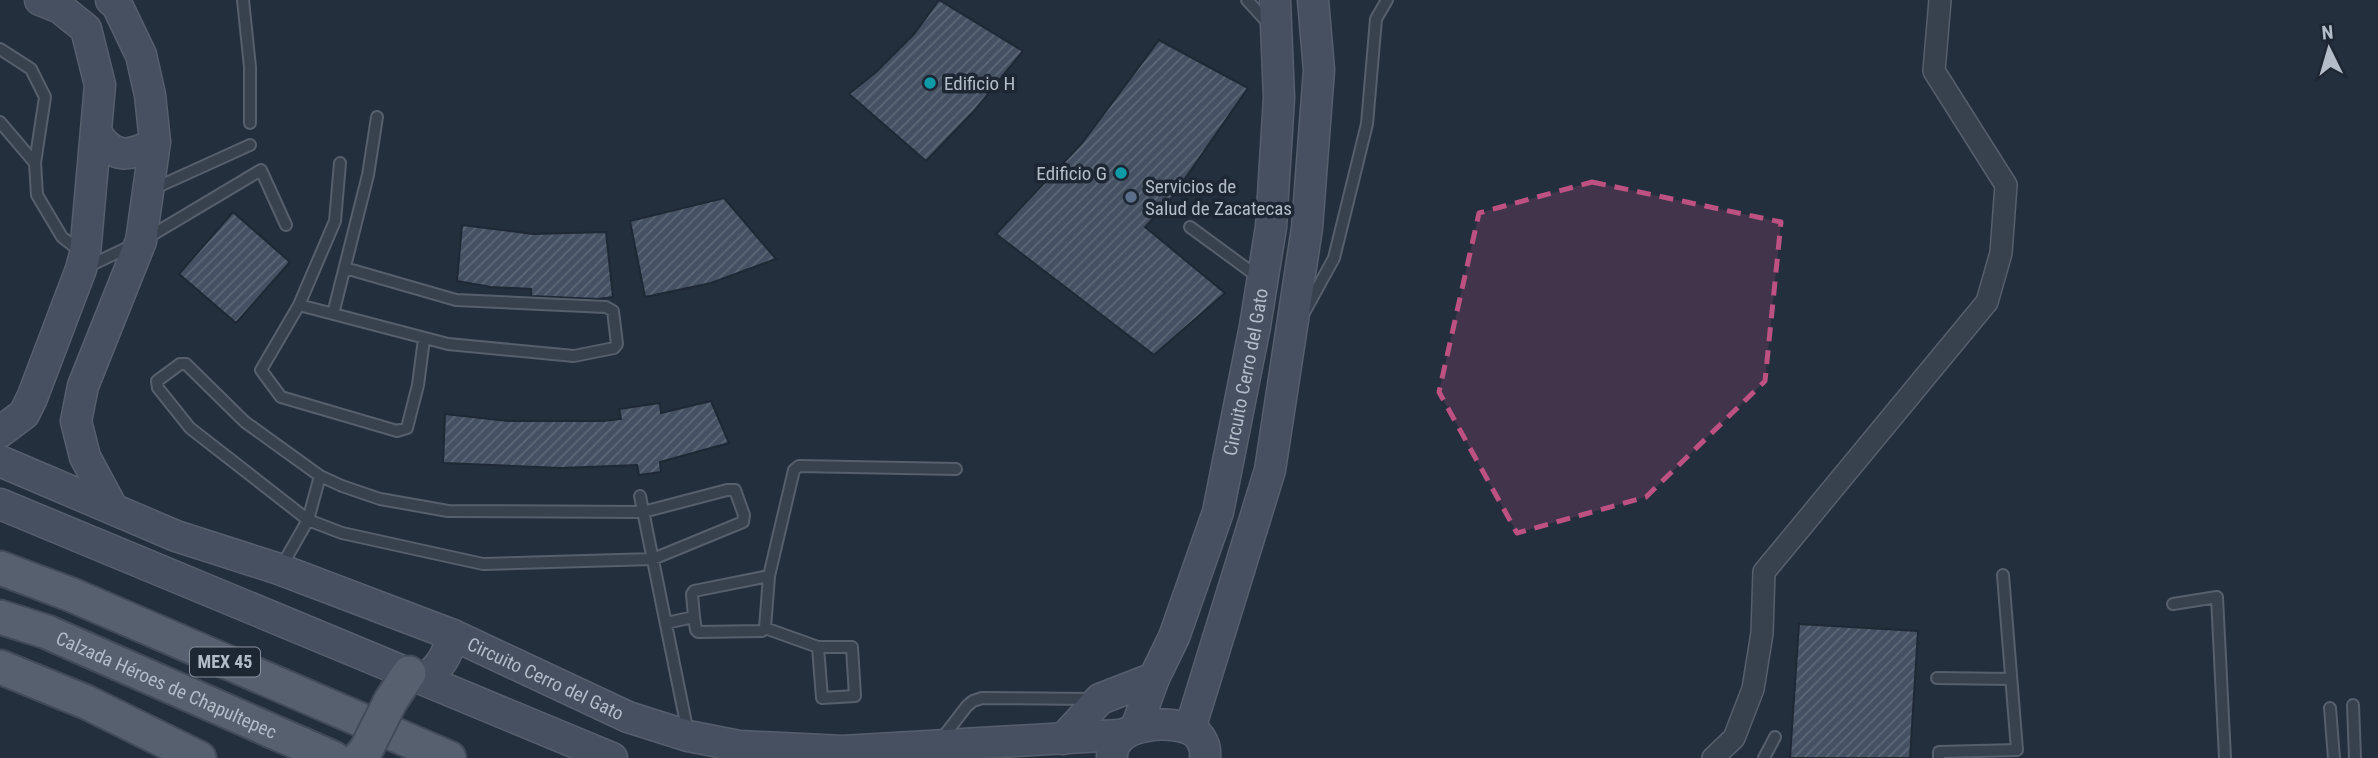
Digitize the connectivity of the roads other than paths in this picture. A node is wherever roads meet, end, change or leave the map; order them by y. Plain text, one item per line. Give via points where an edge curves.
1 (40, 0) edge
2 (111, 0) edge
3 (243, 0) edge
4 (1247, 0) edge
5 (1275, 0) edge
6 (1313, 0) edge
7 (1387, 0) edge
8 (1940, 0) edge
9 (1277, 32) junction
10 (0, 49) edge
11 (147, 80) junction
12 (100, 85) junction
13 (377, 117) dead end
14 (0, 122) edge
15 (250, 124) dead end
16 (97, 134) junction
17 (155, 144) junction
18 (250, 145) dead end
19 (35, 163) junction
20 (340, 163) dead end
21 (148, 192) junction
22 (286, 225) dead end
23 (1189, 227) dead end
24 (141, 241) junction
25 (83, 262) junction
26 (345, 268) junction
27 (1262, 280) junction
28 (299, 305) junction
29 (333, 314) junction
30 (1291, 335) junction
31 (424, 340) junction
32 (0, 432) edge
33 (0, 461) edge
34 (956, 469) dead end
35 (320, 476) junction
36 (640, 496) dead end
37 (0, 503) edge
38 (113, 509) junction
39 (643, 512) junction
40 (308, 520) junction
41 (176, 536) junction
42 (0, 551) edge
43 (653, 559) junction
44 (0, 568) edge
45 (157, 569) junction
46 (279, 569) junction
47 (2003, 575) dead end
48 (769, 576) junction
49 (2173, 604) dead end
50 (0, 617) edge
51 (406, 617) junction
52 (694, 617) junction
53 (666, 623) junction
54 (765, 628) junction
55 (155, 631) junction
56 (453, 635) junction
57 (818, 648) junction
58 (0, 667) edge
59 (407, 672) junction
60 (1154, 678) junction
61 (1937, 678) dead end
62 (2011, 679) junction
63 (1100, 699) junction
64 (2353, 705) dead end
65 (2330, 708) dead end
66 (1190, 729) junction
67 (688, 736) junction
68 (1775, 737) dead end
69 (1063, 739) junction
70 (1123, 740) edge
71 (936, 747) junction
72 (199, 758) edge
73 (333, 758) edge
74 (359, 758) edge
75 (449, 758) edge
76 (612, 758) edge
77 (1205, 758) edge
78 (1713, 758) edge
79 (1764, 758) edge
80 (1939, 758) edge
81 (2225, 758) edge
82 (2334, 758) edge
83 (2355, 758) edge

1 - 12 street via 60,8 86,29
2 - 11 street via 136,43
3 - 15 lane
4 - 9 lane
5 - 9 street, Circuito Cerro del Gato
6 - 30 street, Circuito Cerro del Gato via 1319,70 1307,228
7 - 30 lane via 1376,19 1367,124 1334,258
8 - 78 street via 1934,71 2006,186 2001,253 1987,302 1764,572 1762,633 1753,689 1734,738
9 - 27 street, Circuito Cerro del Gato via 1279,98 1271,227
10 - 19 lane via 31,69 45,97
11 - 12 street via 130,73 117,74
11 - 17 street
12 - 16 street
13 - 26 lane
14 - 19 lane
16 - 17 street via 106,147 123,154
16 - 25 street
17 - 21 street
18 - 21 lane
19 - 25 lane via 37,195
20 - 28 lane via 335,220
21 - 24 street
22 - 24 lane via 261,170
23 - 27 lane
24 - 25 lane
24 - 38 street via 83,386 76,421 85,457
25 - 32 street via 32,398 24,414
26 - 29 lane
26 - 31 lane via 456,300 606,307 613,311 617,344 574,356
27 - 60 street, Circuito Cerro del Gato via 1218,512 1174,637
28 - 29 lane
28 - 31 lane via 261,370 281,397 397,431 407,428
29 - 31 lane
30 - 66 street, Circuito Cerro del Gato via 1270,470
33 - 38 street, Circuito Cerro del Gato
34 - 48 lane via 799,466 794,470
35 - 39 lane via 380,499 448,511
35 - 40 lane
35 - 40 lane via 245,422 186,363 157,381 190,428
36 - 39 lane
37 - 45 street
38 - 41 street, Circuito Cerro del Gato
39 - 43 lane
39 - 43 lane via 735,490 744,515 743,522
40 - 43 lane via 342,533 483,564
40 - 46 lane
41 - 45 street
41 - 46 street, Circuito Cerro del Gato
42 - 55 main road via 102,595
43 - 53 lane
44 - 55 main road, MEX 45
45 - 59 street
46 - 51 street, Circuito Cerro del Gato
47 - 62 lane
48 - 52 lane via 694,591
48 - 54 lane
49 - 81 lane via 2217,597
50 - 73 main road, Calzada Héroes de Chapultepec / MEX 45 via 47,632
51 - 56 street, Circuito Cerro del Gato
51 - 59 street via 391,641
52 - 53 lane
52 - 54 lane via 698,632
53 - 67 lane
54 - 57 lane
55 - 75 main road, MEX 45
56 - 59 street via 437,670
56 - 67 street, Circuito Cerro del Gato via 628,717
57 - 57 lane via 852,647 855,696 822,698
58 - 72 main road via 86,702
59 - 74 main road, bridge
59 - 76 street
60 - 63 street
60 - 70 street, Circuito Cerro del Gato
61 - 62 lane
62 - 80 lane via 2017,750 1939,752
63 - 69 street
63 - 71 lane via 982,698 973,701
64 - 83 lane
65 - 82 lane
66 - 70 street via 1168,726
66 - 77 street via 1203,743
67 - 71 street, Circuito Cerro del Gato via 739,746 843,751
68 - 79 lane
69 - 70 street, Circuito Cerro del Gato
69 - 71 street, Circuito Cerro del Gato

